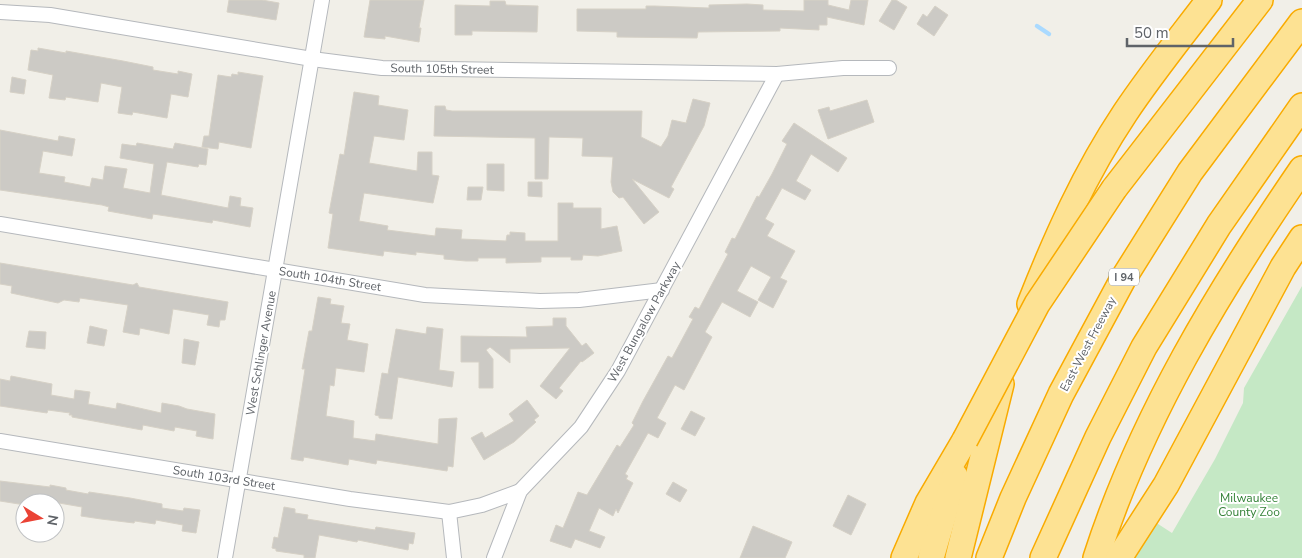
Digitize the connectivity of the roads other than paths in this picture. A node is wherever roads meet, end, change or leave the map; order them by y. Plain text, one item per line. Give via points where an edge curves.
1 (322, 0) edge
2 (1209, 0) edge
3 (1260, 0) edge
4 (0, 12) edge
5 (1302, 22) edge
6 (312, 59) junction
7 (889, 68) dead end
8 (777, 74) junction
9 (1302, 106) edge
10 (1302, 170) edge
11 (0, 224) edge
12 (1302, 238) edge
13 (276, 270) junction
14 (662, 290) junction
15 (965, 440) junction
16 (0, 441) edge
17 (238, 480) junction
18 (520, 491) junction
19 (449, 512) junction
20 (1105, 555) edge
21 (225, 558) edge
22 (454, 558) edge
23 (494, 558) edge
24 (904, 558) edge
25 (931, 558) edge
26 (958, 558) edge
27 (989, 558) edge
28 (1043, 558) edge

1 - 6 street, West Schlinger Avenue
2 - 26 highway via 1125,112 1067,215 1004,374
3 - 15 highway, bridge via 1114,189 1037,304
4 - 6 street, South 105th Street via 50,15
5 - 27 highway, East-West Freeway / I 94 via 1190,172 1123,279 1061,394
6 - 8 street, South 105th Street via 382,68
6 - 13 street, West Schlinger Avenue
7 - 8 street, South 105th Street
8 - 14 street, West Bungalow Parkway
9 - 28 highway via 1219,225 1144,347 1098,437
10 - 20 highway via 1256,237 1196,337 1140,443
11 - 13 street, South 104th Street
12 - 20 highway via 1283,267 1166,485
13 - 14 street, South 104th Street via 425,295 498,300 579,300
13 - 17 street, West Schlinger Avenue
14 - 18 street, West Bungalow Parkway via 618,371 581,427
15 - 24 highway via 928,503
15 - 25 highway
16 - 17 street, South 103rd Street
17 - 19 street, South 103rd Street
17 - 21 street, West Schlinger Avenue
18 - 19 street, South 103rd Street via 482,505
18 - 23 street, West Bungalow Parkway
19 - 22 street

